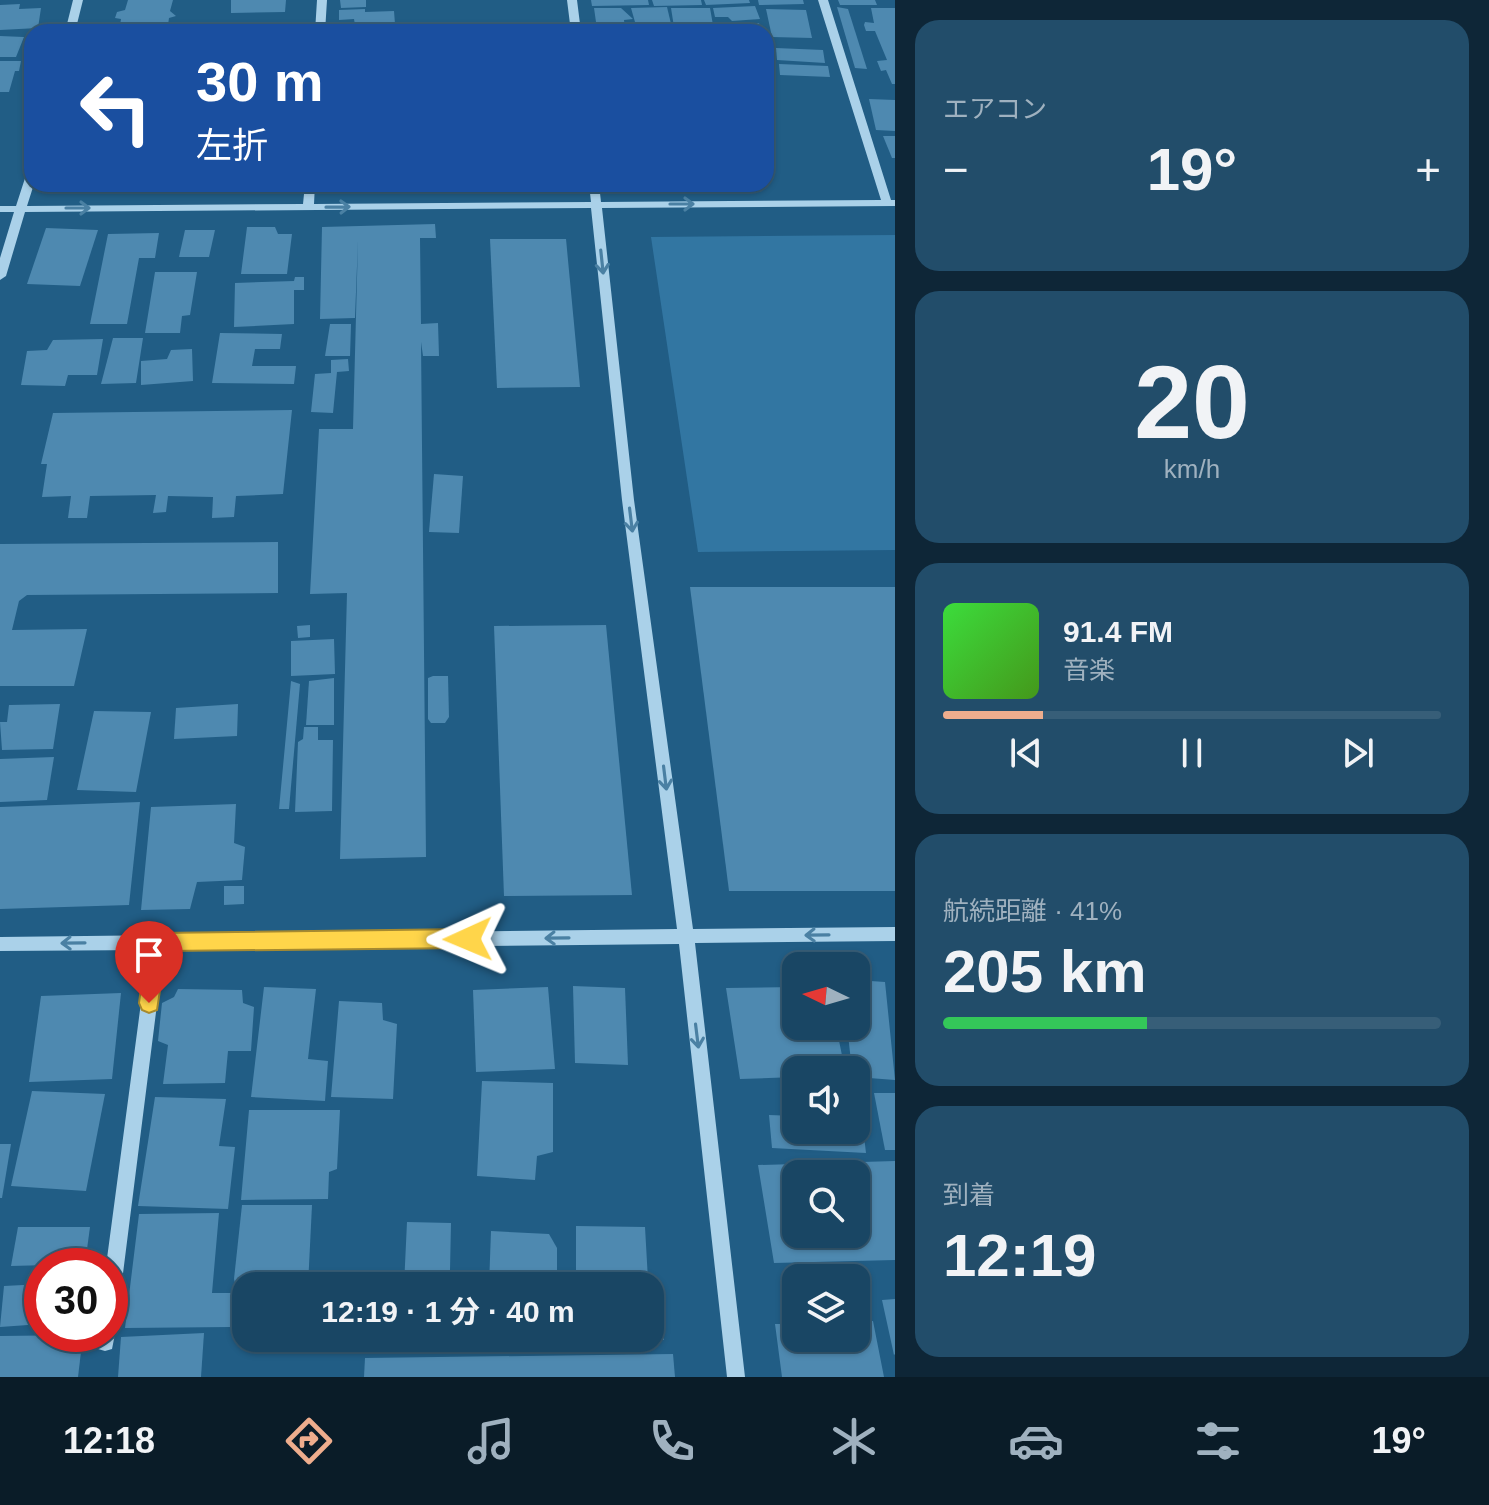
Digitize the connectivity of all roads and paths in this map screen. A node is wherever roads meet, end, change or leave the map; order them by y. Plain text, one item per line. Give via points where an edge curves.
1 (78, 0) edge
2 (322, 0) edge
3 (572, 0) edge
4 (823, 0) edge
5 (72, 24) edge
6 (320, 24) edge
7 (575, 24) edge
8 (27, 192) edge
9 (309, 192) edge
10 (594, 192) edge
11 (891, 203) edge
12 (595, 205) junction
13 (308, 207) junction
14 (0, 209) edge
15 (22, 209) junction
16 (0, 276) edge
17 (895, 934) edge
18 (686, 936) junction
19 (157, 942) junction
20 (0, 944) edge
21 (117, 1248) edge
22 (736, 1377) edge

1 - 5 street
2 - 6 street
3 - 7 street
4 - 11 street
8 - 15 street
9 - 13 street
10 - 12 street
12 -> 11 street
13 -> 12 street
12 -> 18 street
15 -> 13 street
14 - 15 street
15 - 16 street
17 -> 18 street
18 -> 19 street
18 -> 22 street
19 -> 20 street
19 - 21 street

